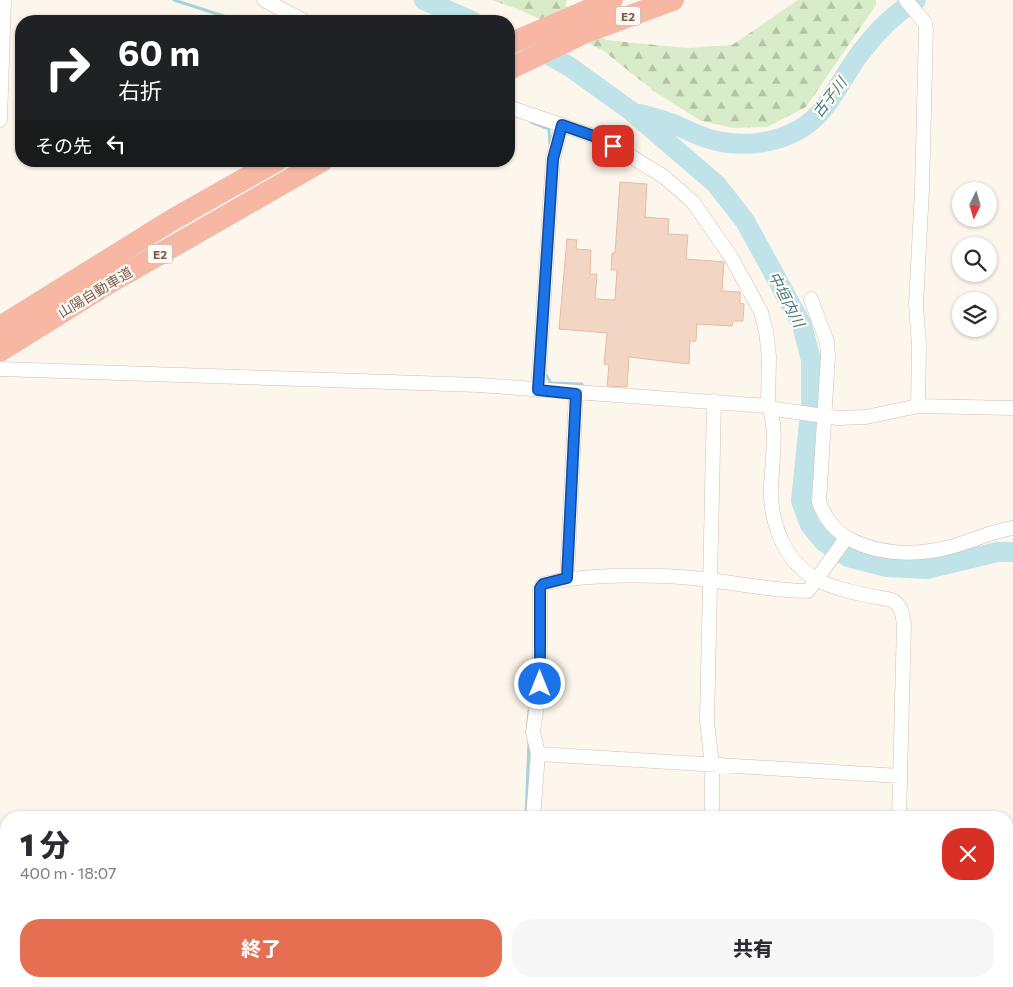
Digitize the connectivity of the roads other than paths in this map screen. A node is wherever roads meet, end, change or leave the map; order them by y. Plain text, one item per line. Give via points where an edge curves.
1 (264, 0) edge
2 (612, 0) edge
3 (672, 0) edge
4 (906, 0) edge
5 (3, 8) edge
6 (293, 15) edge
7 (515, 41) edge
8 (515, 66) edge
9 (515, 109) edge
10 (0, 120) edge
11 (562, 125) junction
12 (265, 167) edge
13 (311, 167) edge
14 (811, 299) dead end
15 (0, 327) edge
16 (0, 351) edge
17 (0, 369) edge
18 (538, 390) junction
19 (576, 394) junction
20 (714, 401) junction
21 (918, 406) junction
22 (771, 408) junction
23 (1013, 408) edge
24 (823, 416) junction
25 (1013, 528) edge
26 (845, 539) junction
27 (817, 576) junction
28 (567, 578) junction
29 (709, 580) junction
30 (538, 754) junction
31 (712, 765) junction
32 (900, 776) junction
33 (534, 811) edge
34 (712, 811) edge
35 (899, 811) edge

1 - 6 street
2 - 7 highway, E2
3 - 8 highway, E2 via 584,33
4 - 21 street via 926,29 916,305
5 - 10 street
9 - 11 street
11 - 18 street via 553,159
11 - 22 street via 602,139 625,152 663,176 693,202 731,257 760,312 769,357
12 - 15 highway, 山陽自動車道 / E2 via 172,220
13 - 16 highway, 山陽自動車道 / E2 via 159,254
14 - 24 street via 827,342 829,375
17 - 18 street via 479,385
18 - 19 street
19 - 20 street
19 - 28 street
20 - 22 street
20 - 29 street
21 - 23 street
21 - 24 street via 866,417
22 - 24 street
22 - 27 street via 774,440 770,490 775,526 802,568
24 - 26 street via 819,502 824,515
25 - 26 street via 954,546 911,553 876,550
26 - 27 street
27 - 29 street via 808,591 758,589
27 - 32 street via 850,591 892,600 902,610
28 - 29 street
28 - 30 street via 543,584 540,588 540,684 533,732
29 - 31 street via 707,722
30 - 31 street
30 - 33 street
31 - 32 street
31 - 34 street
32 - 35 street

